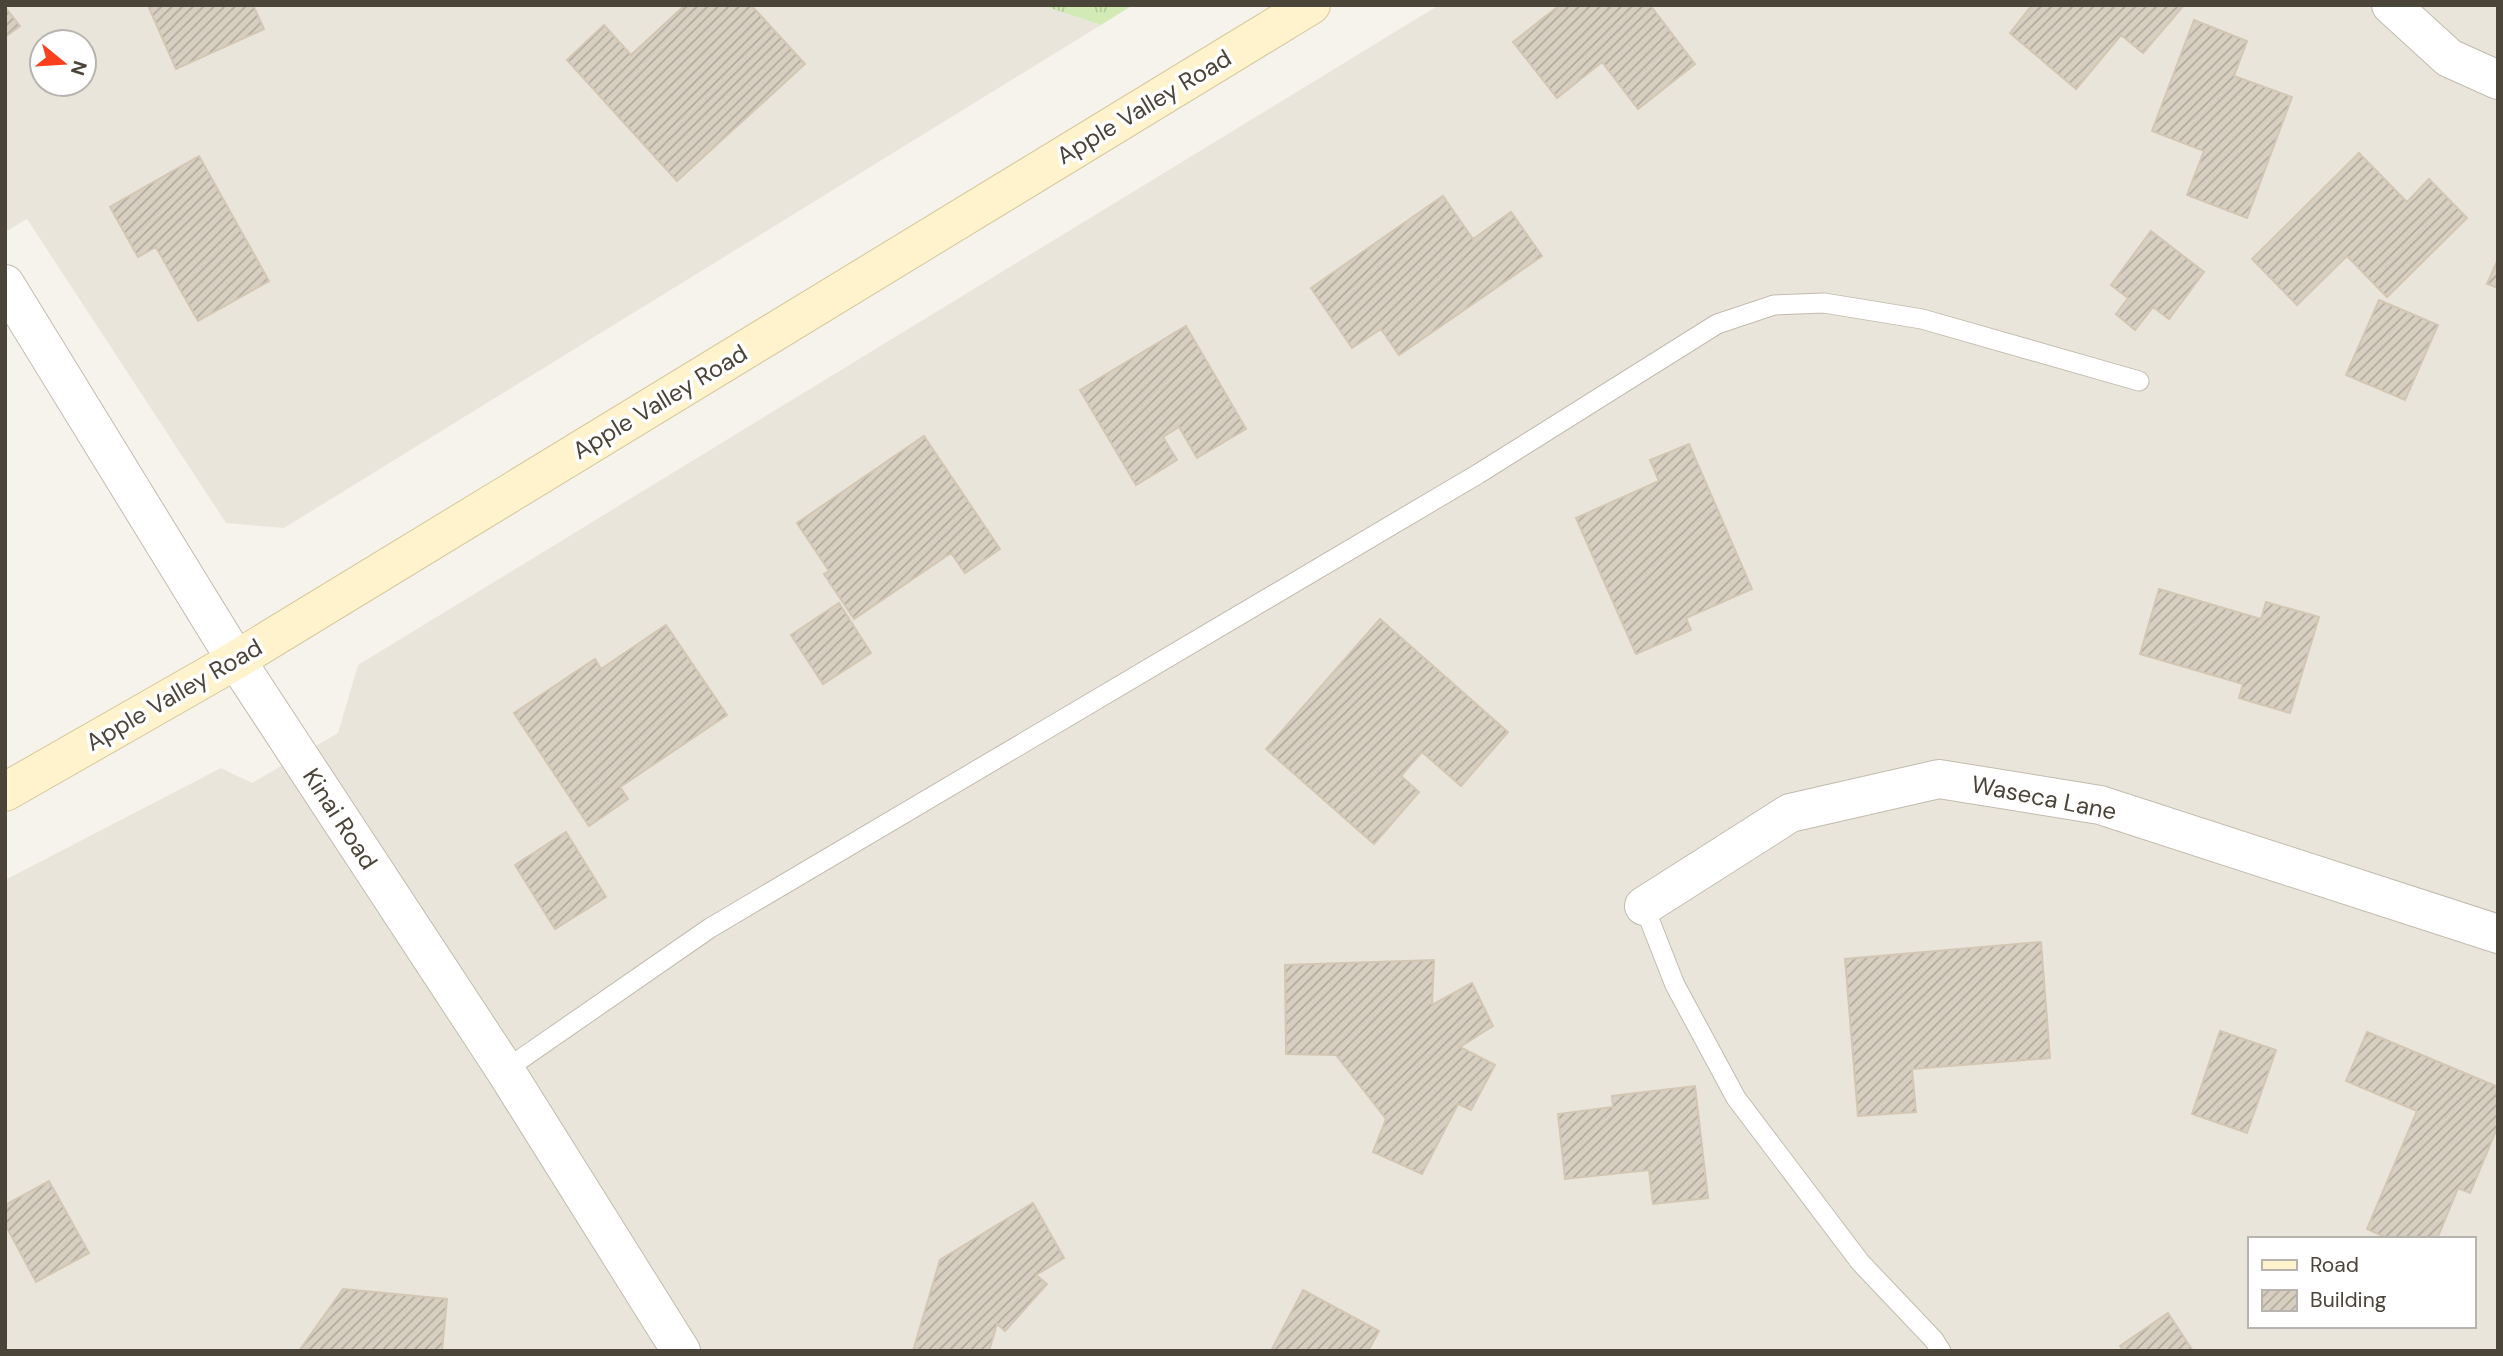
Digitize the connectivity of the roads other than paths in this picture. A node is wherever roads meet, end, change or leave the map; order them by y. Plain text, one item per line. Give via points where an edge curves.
1 (1311, 5) edge
2 (2391, 5) edge
3 (2498, 80) edge
4 (5, 284) edge
5 (2139, 381) dead end
6 (236, 660) junction
7 (5, 792) edge
8 (1644, 906) joint
9 (2498, 934) edge
10 (505, 1070) junction
11 (681, 1351) edge
12 (1941, 1351) edge

1 - 6 main road, Apple Valley Road
2 - 3 street via 2449,58
4 - 6 street, Kinai Road
5 - 10 lane via 1922,318 1825,303 1774,305 1717,324 1478,474 710,928
6 - 7 main road, Apple Valley Road
6 - 10 street, Kinai Road
8 - 9 street, Waseca Lane via 1790,813 1938,779 2100,805
8 - 12 lane via 1675,985 1736,1098 1860,1262
10 - 11 street, Kinai Road

